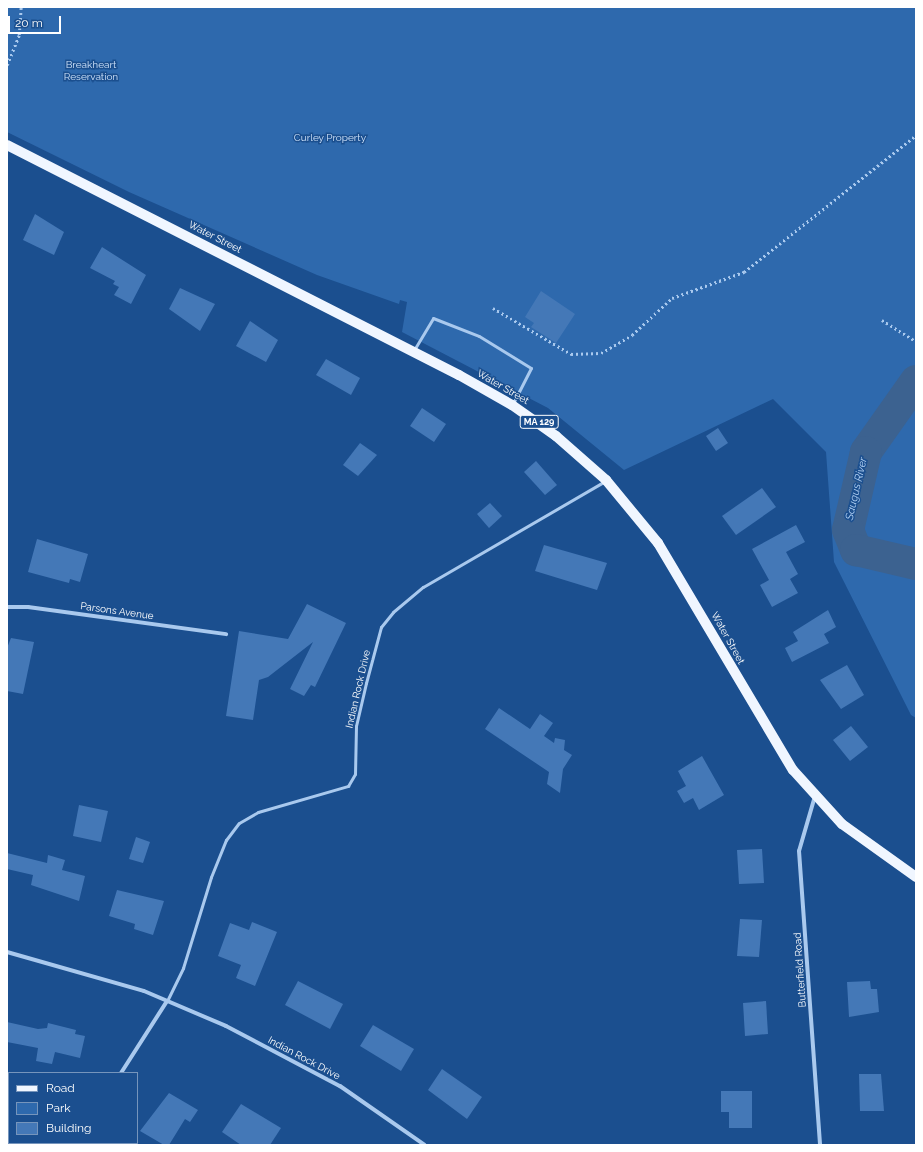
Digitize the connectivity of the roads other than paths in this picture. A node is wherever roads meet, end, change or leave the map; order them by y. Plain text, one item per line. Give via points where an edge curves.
1 (7, 145) edge
2 (413, 352) junction
3 (512, 405) junction
4 (606, 480) junction
5 (7, 608) edge
6 (226, 634) dead end
7 (815, 796) junction
8 (916, 877) edge
9 (7, 952) edge
10 (167, 1001) junction
11 (122, 1072) edge
12 (425, 1145) edge
13 (820, 1145) edge

1 - 2 main road, Water Street / MA 129
2 - 3 main road, Water Street / MA 129
2 - 3 lane via 433,318 479,336 531,368
3 - 4 main road, Water Street / MA 129 via 556,436
4 - 7 main road, Water Street / MA 129 via 658,543 765,728
4 - 10 lane, Indian Rock Drive via 423,587 393,612 381,627 366,683 356,726 355,774 348,786 258,812 239,823 226,840 210,877 183,968
5 - 6 street, Parsons Avenue via 28,607
7 - 8 main road, Water Street / MA 129 via 842,824
7 - 13 street, Butterfield Road via 799,851
9 - 10 street, Indian Rock Drive
10 - 11 street
10 - 12 street, Indian Rock Drive via 226,1026 340,1086

